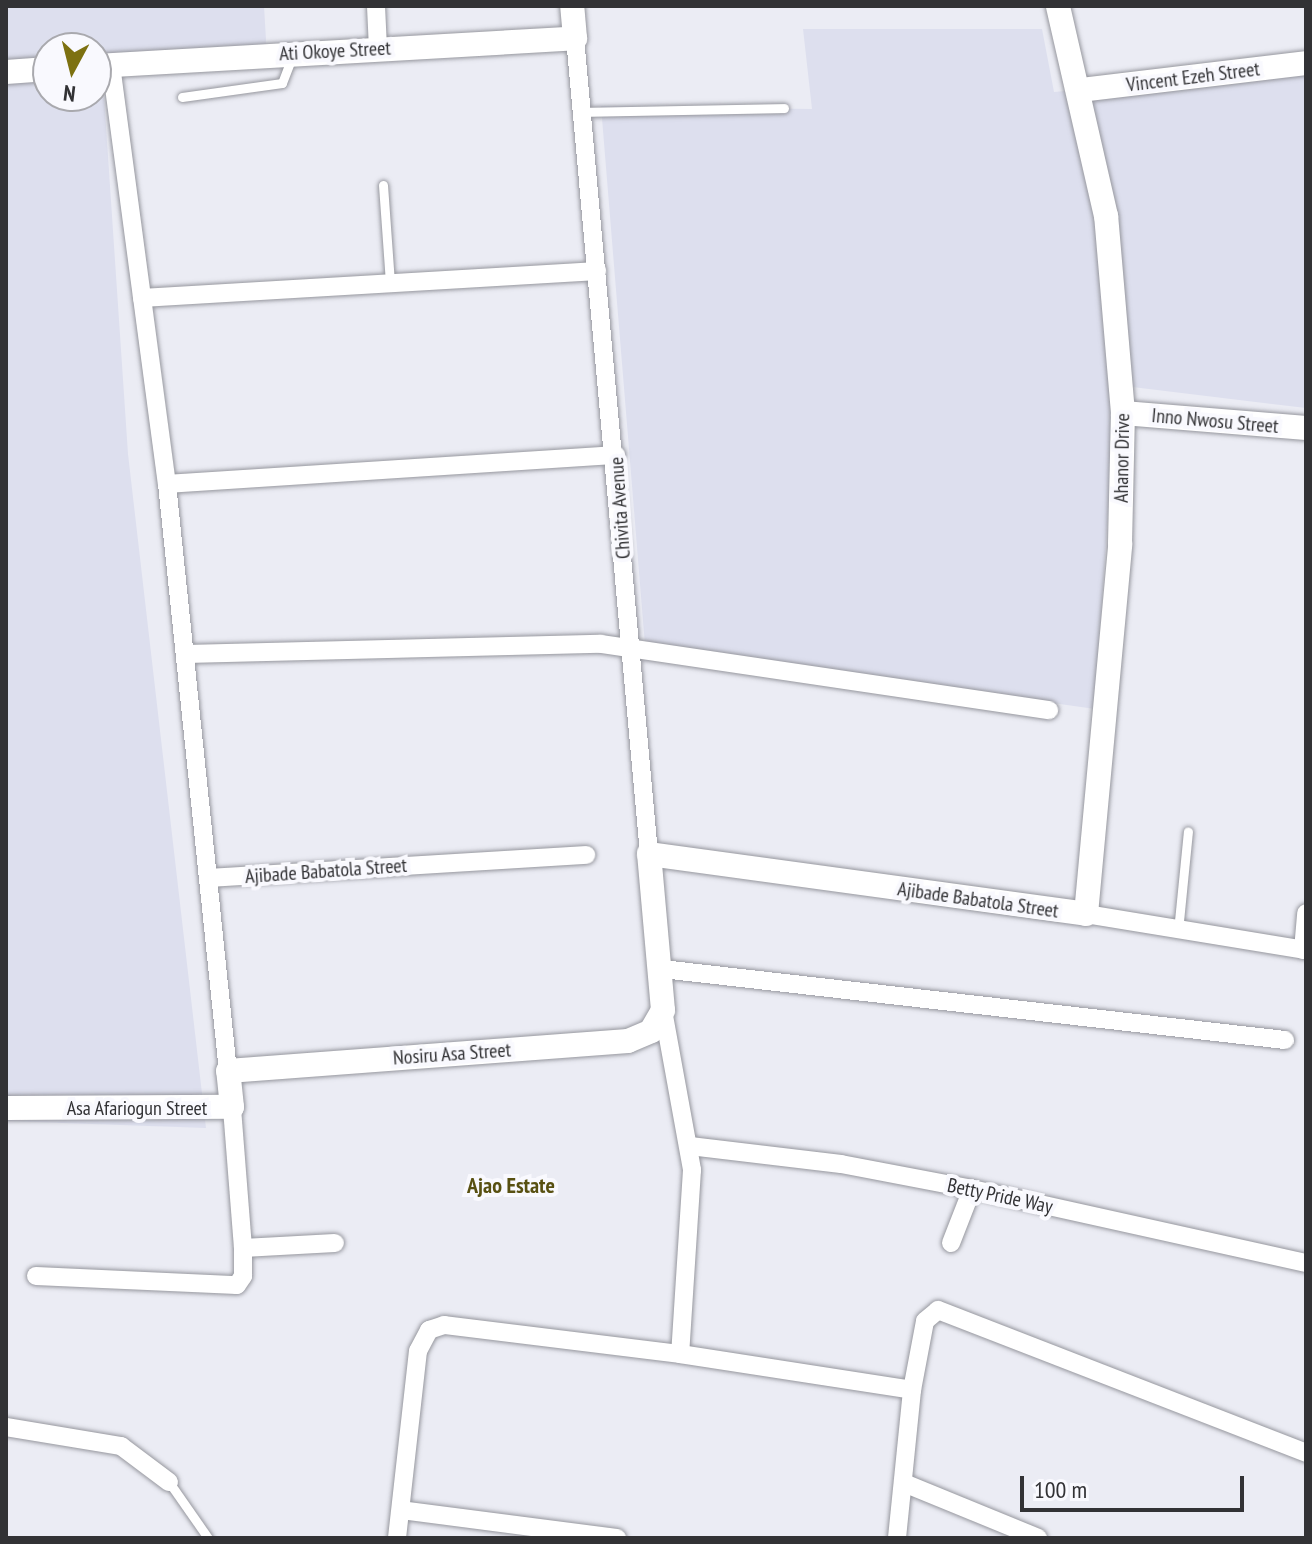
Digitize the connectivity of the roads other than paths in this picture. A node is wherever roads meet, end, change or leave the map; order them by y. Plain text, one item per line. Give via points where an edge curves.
1 (376, 6) edge
2 (572, 6) edge
3 (1058, 6) edge
4 (575, 38) junction
5 (378, 49) junction
6 (292, 53) junction
7 (1306, 63) edge
8 (112, 65) edge
9 (32, 70) edge
10 (6, 72) edge
11 (1081, 90) junction
12 (182, 97) dead end
13 (784, 108) dead end
14 (111, 112) edge
15 (582, 112) junction
16 (383, 185) dead end
17 (597, 271) junction
18 (390, 282) junction
19 (142, 298) junction
20 (1123, 413) junction
21 (1306, 428) edge
22 (616, 455) junction
23 (167, 484) junction
24 (630, 648) junction
25 (185, 654) junction
26 (1049, 710) dead end
27 (1188, 831) dead end
28 (649, 854) junction
29 (586, 855) dead end
30 (209, 878) junction
31 (1306, 913) edge
32 (1086, 914) junction
33 (1178, 931) junction
34 (1305, 950) edge
35 (662, 969) junction
36 (663, 1010) junction
37 (1285, 1040) dead end
38 (228, 1071) junction
39 (232, 1107) junction
40 (6, 1108) edge
41 (690, 1146) junction
42 (972, 1189) junction
43 (335, 1243) dead end
44 (951, 1243) dead end
45 (243, 1248) junction
46 (1306, 1263) edge
47 (36, 1276) dead end
48 (680, 1354) junction
49 (912, 1390) junction
50 (6, 1427) edge
51 (1306, 1453) edge
52 (169, 1482) joint
53 (904, 1483) junction
54 (401, 1510) junction
55 (208, 1538) edge
56 (397, 1538) edge
57 (617, 1538) edge
58 (897, 1538) edge
59 (1038, 1538) edge

1 - 5 street
2 - 4 street, Chivita Avenue
3 - 11 street, Ahanor Drive
4 - 5 street, Ati Okoye Street
4 - 15 street, Chivita Avenue
5 - 6 street, Ati Okoye Street
6 - 8 street, Ati Okoye Street
6 - 12 lane via 288,78 282,83
7 - 11 street, Vincent Ezeh Street
9 - 10 street
11 - 20 street, Ahanor Drive via 1106,216
13 - 15 lane
14 - 19 street
15 - 17 street, Chivita Avenue
16 - 18 lane
17 - 18 street
17 - 22 street, Chivita Avenue
18 - 19 street
19 - 23 street
20 - 21 street, Inno Nwosu Street
20 - 32 street, Ahanor Drive via 1120,544
22 - 23 street
22 - 24 street, Chivita Avenue
23 - 25 street
24 - 25 street via 561,643
24 - 26 street
24 - 28 street, Chivita Avenue
25 - 30 street
27 - 33 lane
28 - 32 street, Ajibade Babatola Street
28 - 35 street, Chivita Avenue
29 - 30 street, Ajibade Babatola Street
30 - 38 street
31 - 34 street
32 - 33 street, Ajibade Babatola Street
33 - 34 street, Ajibade Babatola Street
35 - 36 street, Chivita Avenue
35 - 37 street
36 - 38 street, Nosiru Asa Street via 651,1031 628,1041
36 - 41 street
38 - 39 street, Asa Afariogun Street
39 - 40 street, Asa Afariogun Street
39 - 45 street
41 - 42 street, Betty Pride Way via 841,1164
41 - 48 street via 691,1216
42 - 44 street
42 - 46 street, Betty Pride Way
43 - 45 street
45 - 47 street via 243,1276 237,1285 222,1288
48 - 49 street
48 - 54 street via 444,1325 429,1330 421,1339 414,1371
49 - 51 street via 925,1321 938,1310
49 - 53 street
50 - 52 street via 121,1446
52 - 55 lane
53 - 58 street
53 - 59 street
54 - 56 street
54 - 57 street

